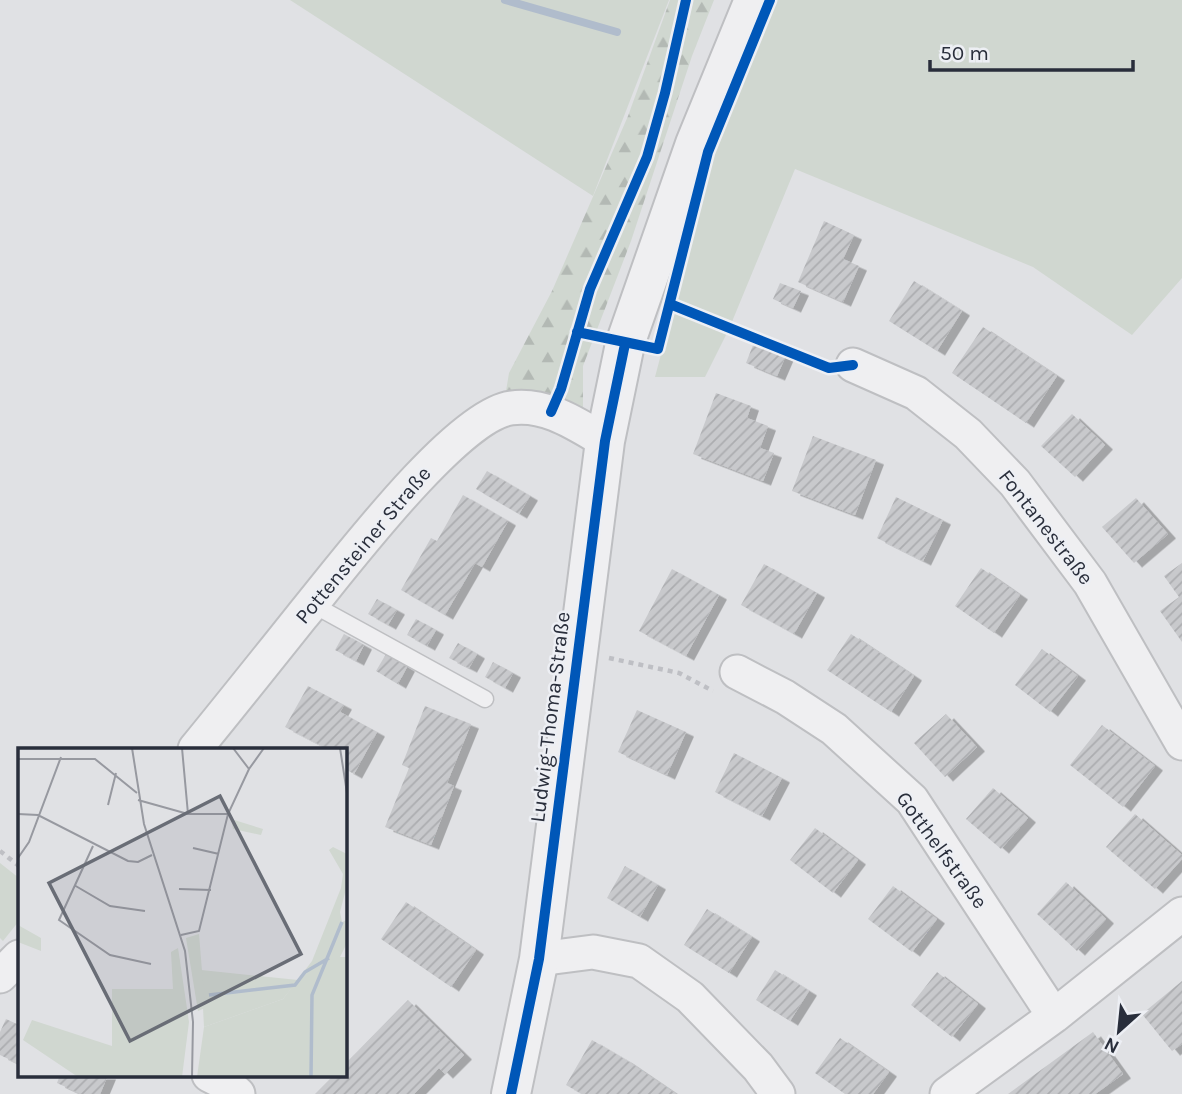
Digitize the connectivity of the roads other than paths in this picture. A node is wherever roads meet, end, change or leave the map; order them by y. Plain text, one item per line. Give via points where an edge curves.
1 (754, 0) edge
2 (853, 365) dead end
3 (605, 441) junction
4 (312, 604) junction
5 (737, 672) road end
6 (485, 699) dead end
7 (1182, 743) edge
8 (196, 748) edge
9 (1182, 914) edge
10 (539, 959) junction
11 (1054, 1016) junction
12 (511, 1094) edge
13 (778, 1094) edge
14 (947, 1094) edge

1 - 3 street, Ludwig-Thoma-Straße via 695,144 625,344
2 - 7 street, Fontanestraße via 916,393 968,434 1015,483 1090,583
3 - 4 street, Pottensteiner Straße via 551,412 529,407 491,413 432,463
3 - 10 street, Ludwig-Thoma-Straße
4 - 6 lane
4 - 8 street, Pottensteiner Straße
5 - 11 street, Gotthelfstraße via 834,729 912,800
9 - 11 street
10 - 12 street, Ludwig-Thoma-Straße
10 - 13 street via 593,952 639,961 690,997
11 - 14 street

